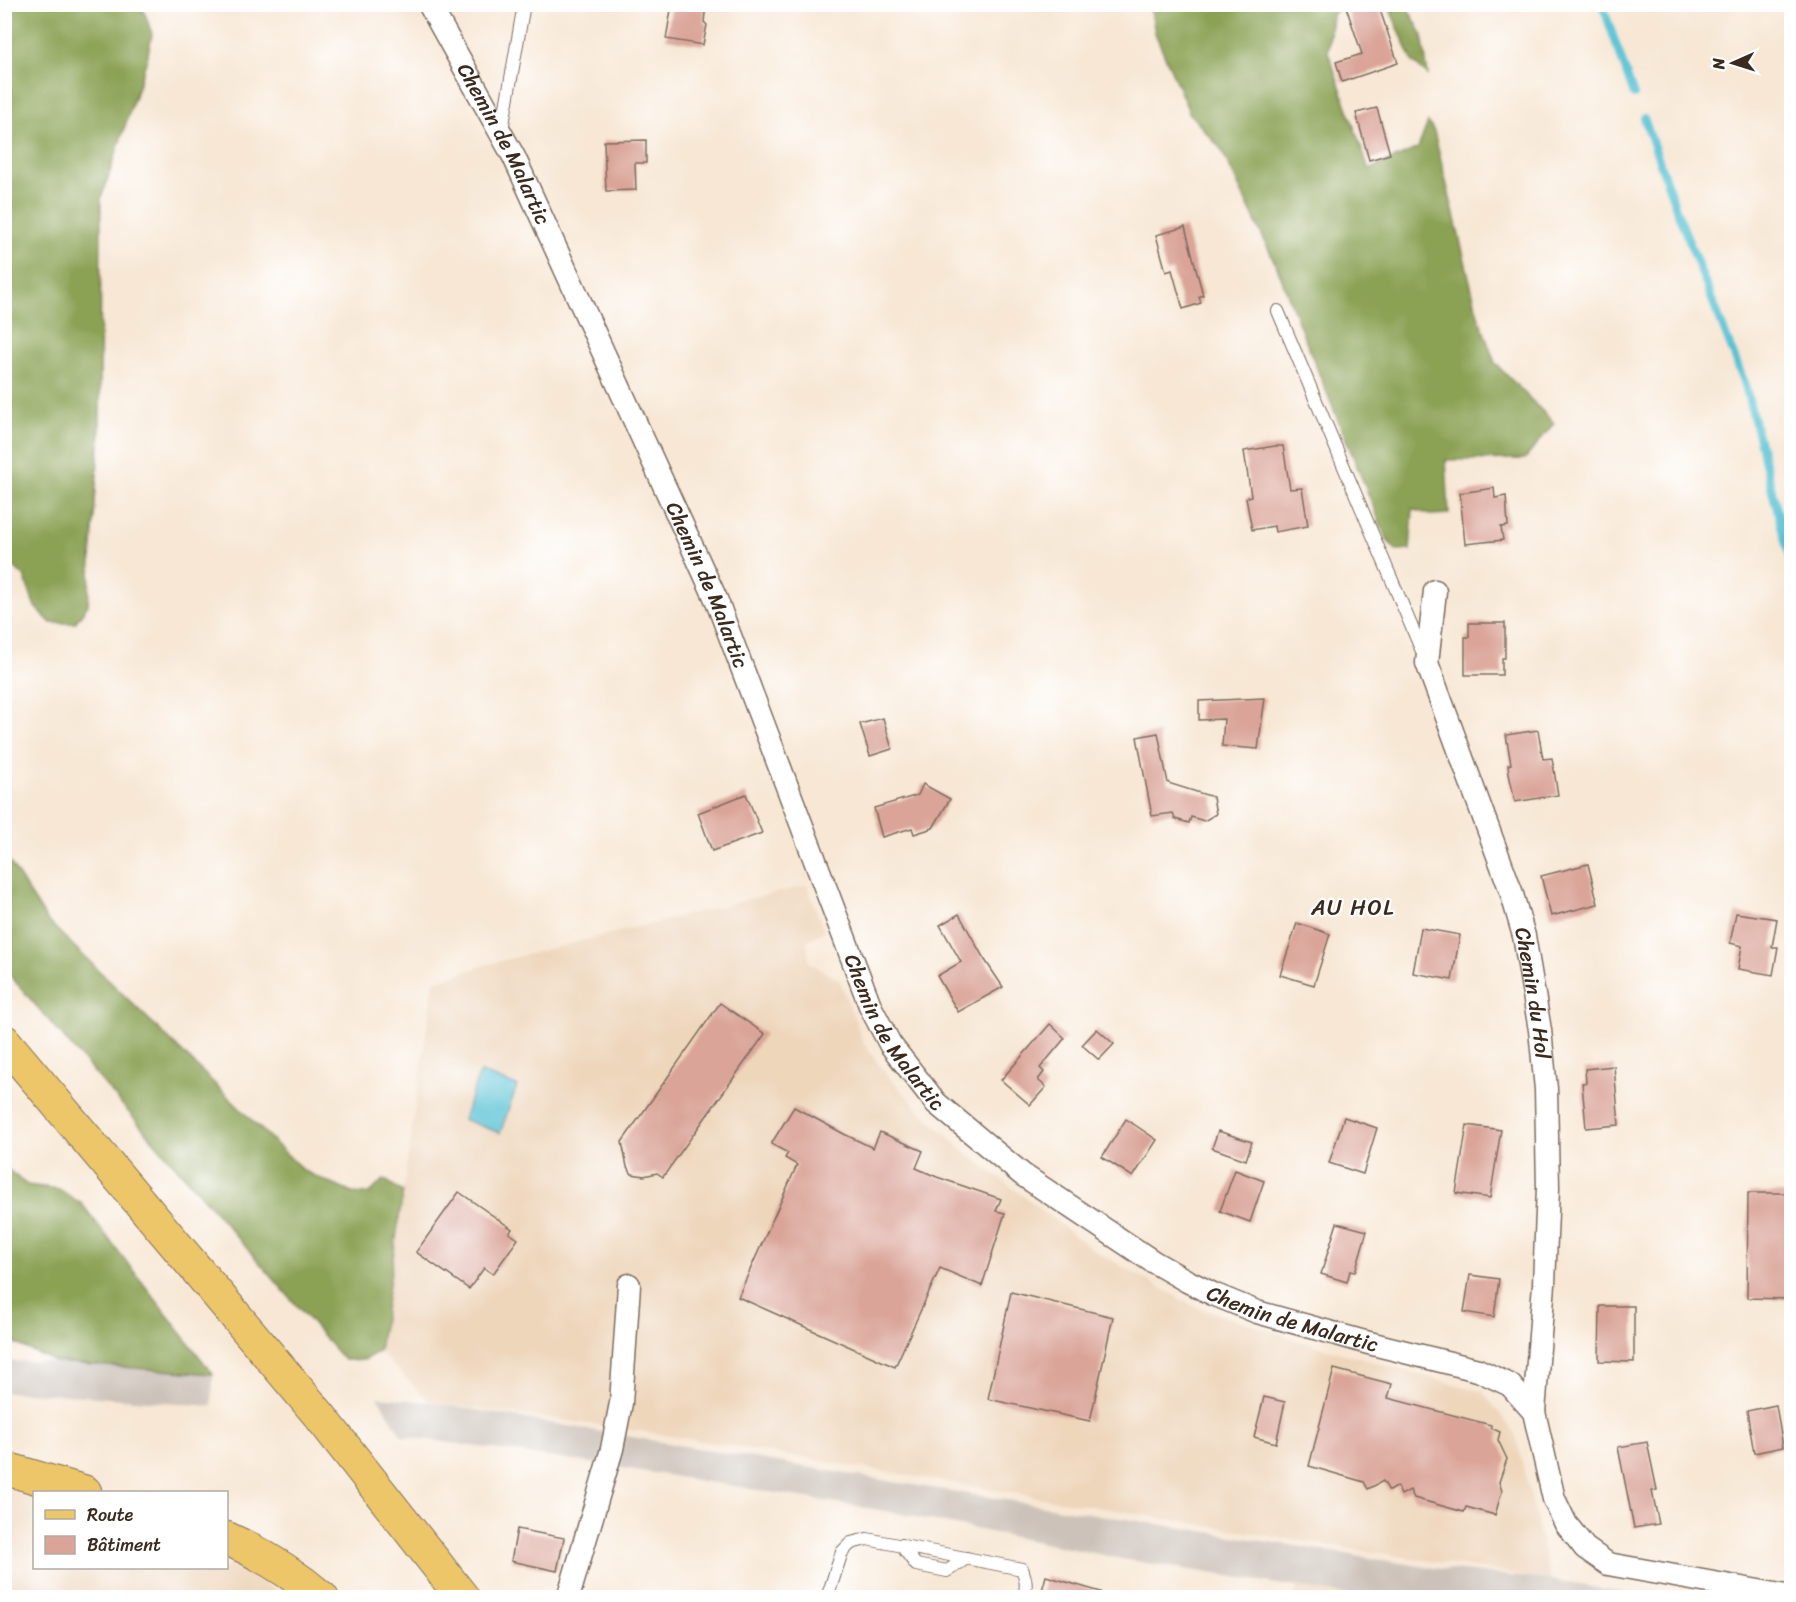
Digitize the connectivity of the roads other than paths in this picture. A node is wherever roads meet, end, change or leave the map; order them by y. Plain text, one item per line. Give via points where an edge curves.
1 (429, 4) edge
2 (524, 4) edge
3 (501, 134) junction
4 (1278, 311) dead end
5 (1435, 591) dead end
6 (1427, 663) junction
7 (4, 1041) edge
8 (629, 1285) dead end
9 (1534, 1412) junction
10 (4, 1468) edge
11 (82, 1491) edge
12 (228, 1539) edge
13 (1791, 1597) edge
14 (322, 1598) edge
15 (463, 1598) edge
16 (568, 1598) edge
17 (827, 1598) edge
18 (1023, 1598) edge

1 - 3 street, Chemin de Malartic
2 - 3 lane
3 - 9 street, Chemin de Malartic via 716,599 871,1008 890,1044 936,1103 1023,1175 1187,1281 1257,1312 1478,1370 1509,1384
4 - 6 lane
5 - 6 street, Chemin du Hol
6 - 9 street, Chemin du Hol via 1511,891 1524,936 1540,1030 1546,1089 1548,1188
7 - 15 main road via 320,1416
8 - 16 street via 619,1414
9 - 13 street, Chemin de Malartic via 1554,1499 1566,1524 1585,1548 1608,1564
10 - 11 main road
12 - 14 main road via 296,1576
17 - 18 lane via 842,1552 851,1543 867,1539 1022,1569 1026,1580

